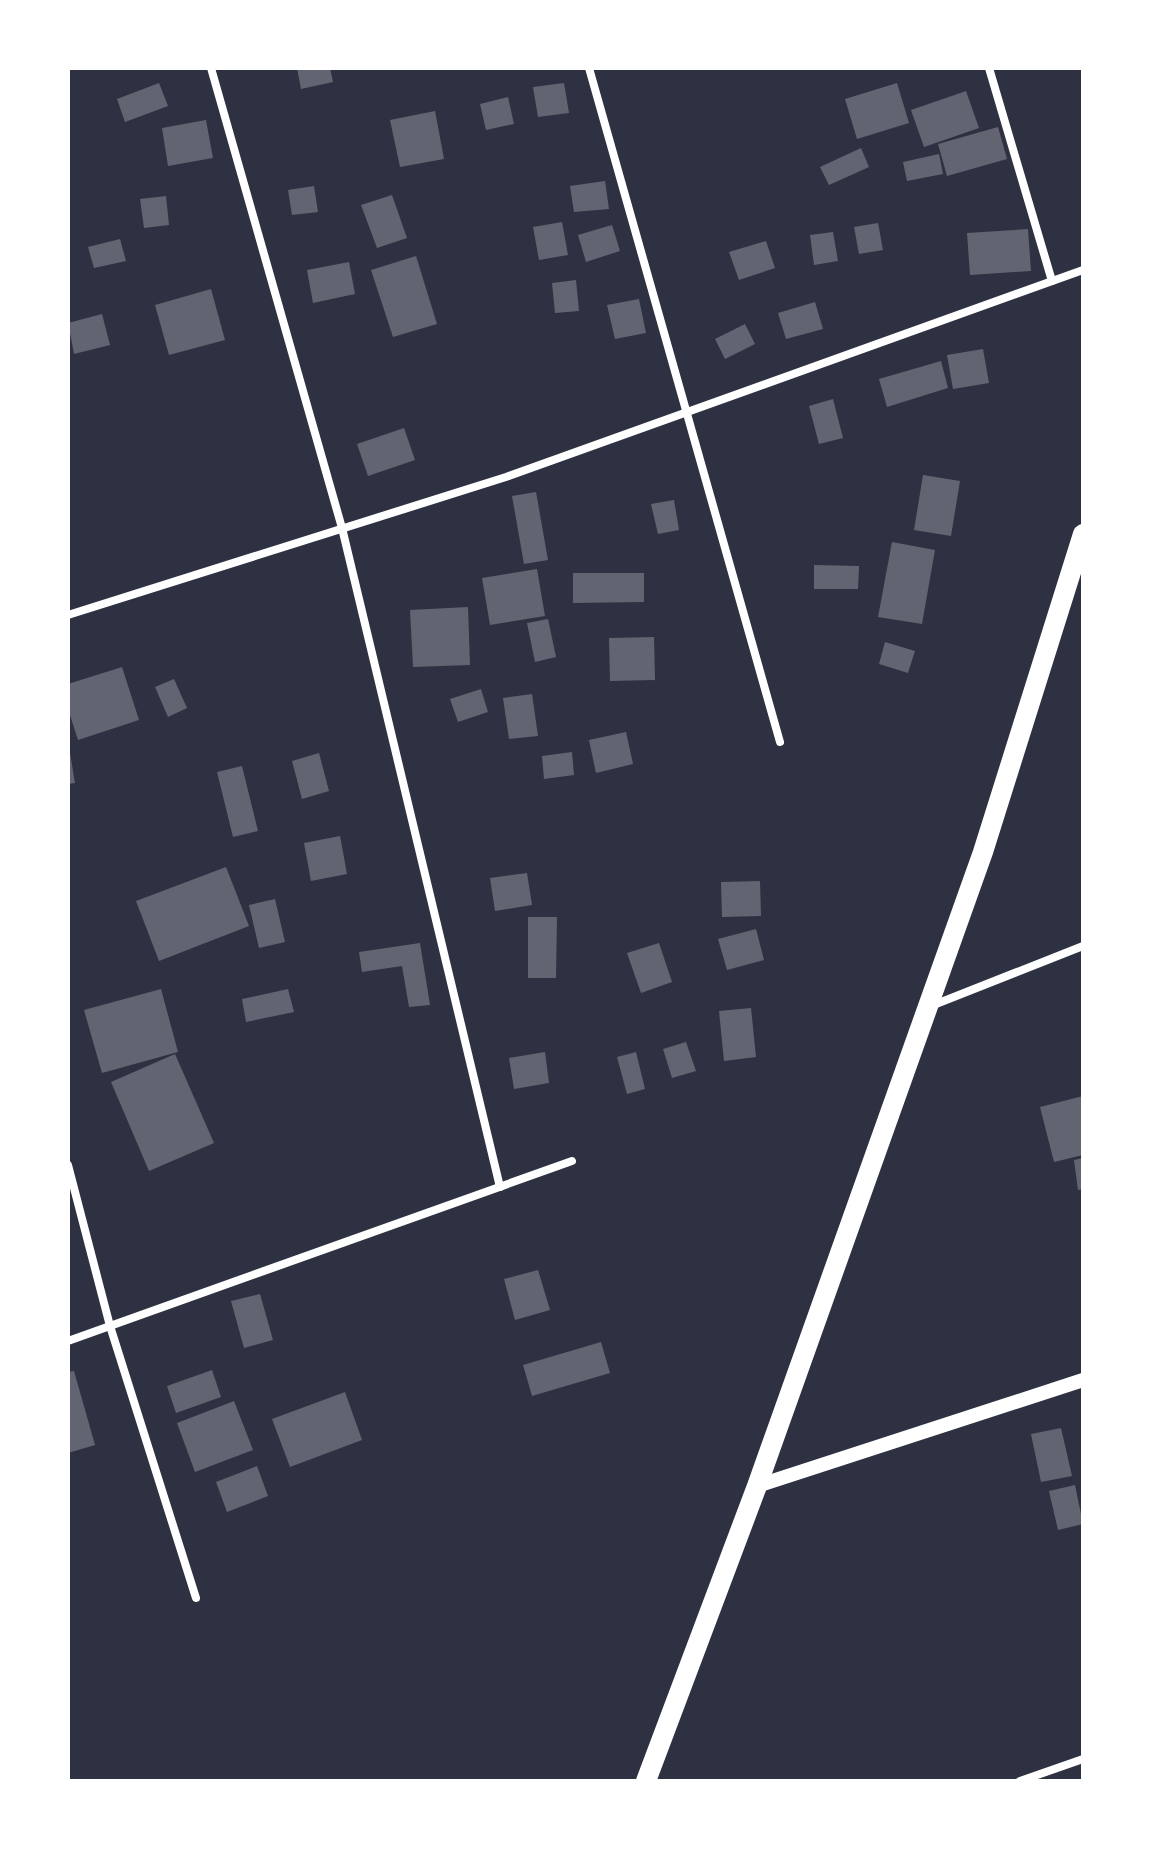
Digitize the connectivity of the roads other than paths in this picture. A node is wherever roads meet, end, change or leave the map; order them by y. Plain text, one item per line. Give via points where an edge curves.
1 (211, 68) edge
2 (589, 68) edge
3 (989, 68) edge
4 (1083, 270) edge
5 (1052, 281) junction
6 (685, 412) junction
7 (342, 528) junction
8 (1083, 534) edge
9 (68, 615) edge
10 (780, 742) dead end
11 (1083, 946) edge
12 (926, 1007) junction
13 (572, 1161) dead end
14 (68, 1165) edge
15 (500, 1187) junction
16 (110, 1326) junction
17 (68, 1341) edge
18 (1083, 1380) edge
19 (757, 1486) junction
20 (196, 1598) dead end
21 (1083, 1759) edge
22 (646, 1781) edge
23 (1020, 1781) edge

1 - 7 street
2 - 6 street
3 - 5 street
4 - 5 street
5 - 6 street
6 - 7 street via 506,477
6 - 10 street
7 - 9 street
7 - 15 street
8 - 12 main road via 983,852
11 - 12 street
12 - 19 main road
13 - 15 street
14 - 16 street
15 - 16 street
16 - 17 street
16 - 20 street
18 - 19 street
19 - 22 main road
21 - 23 street

